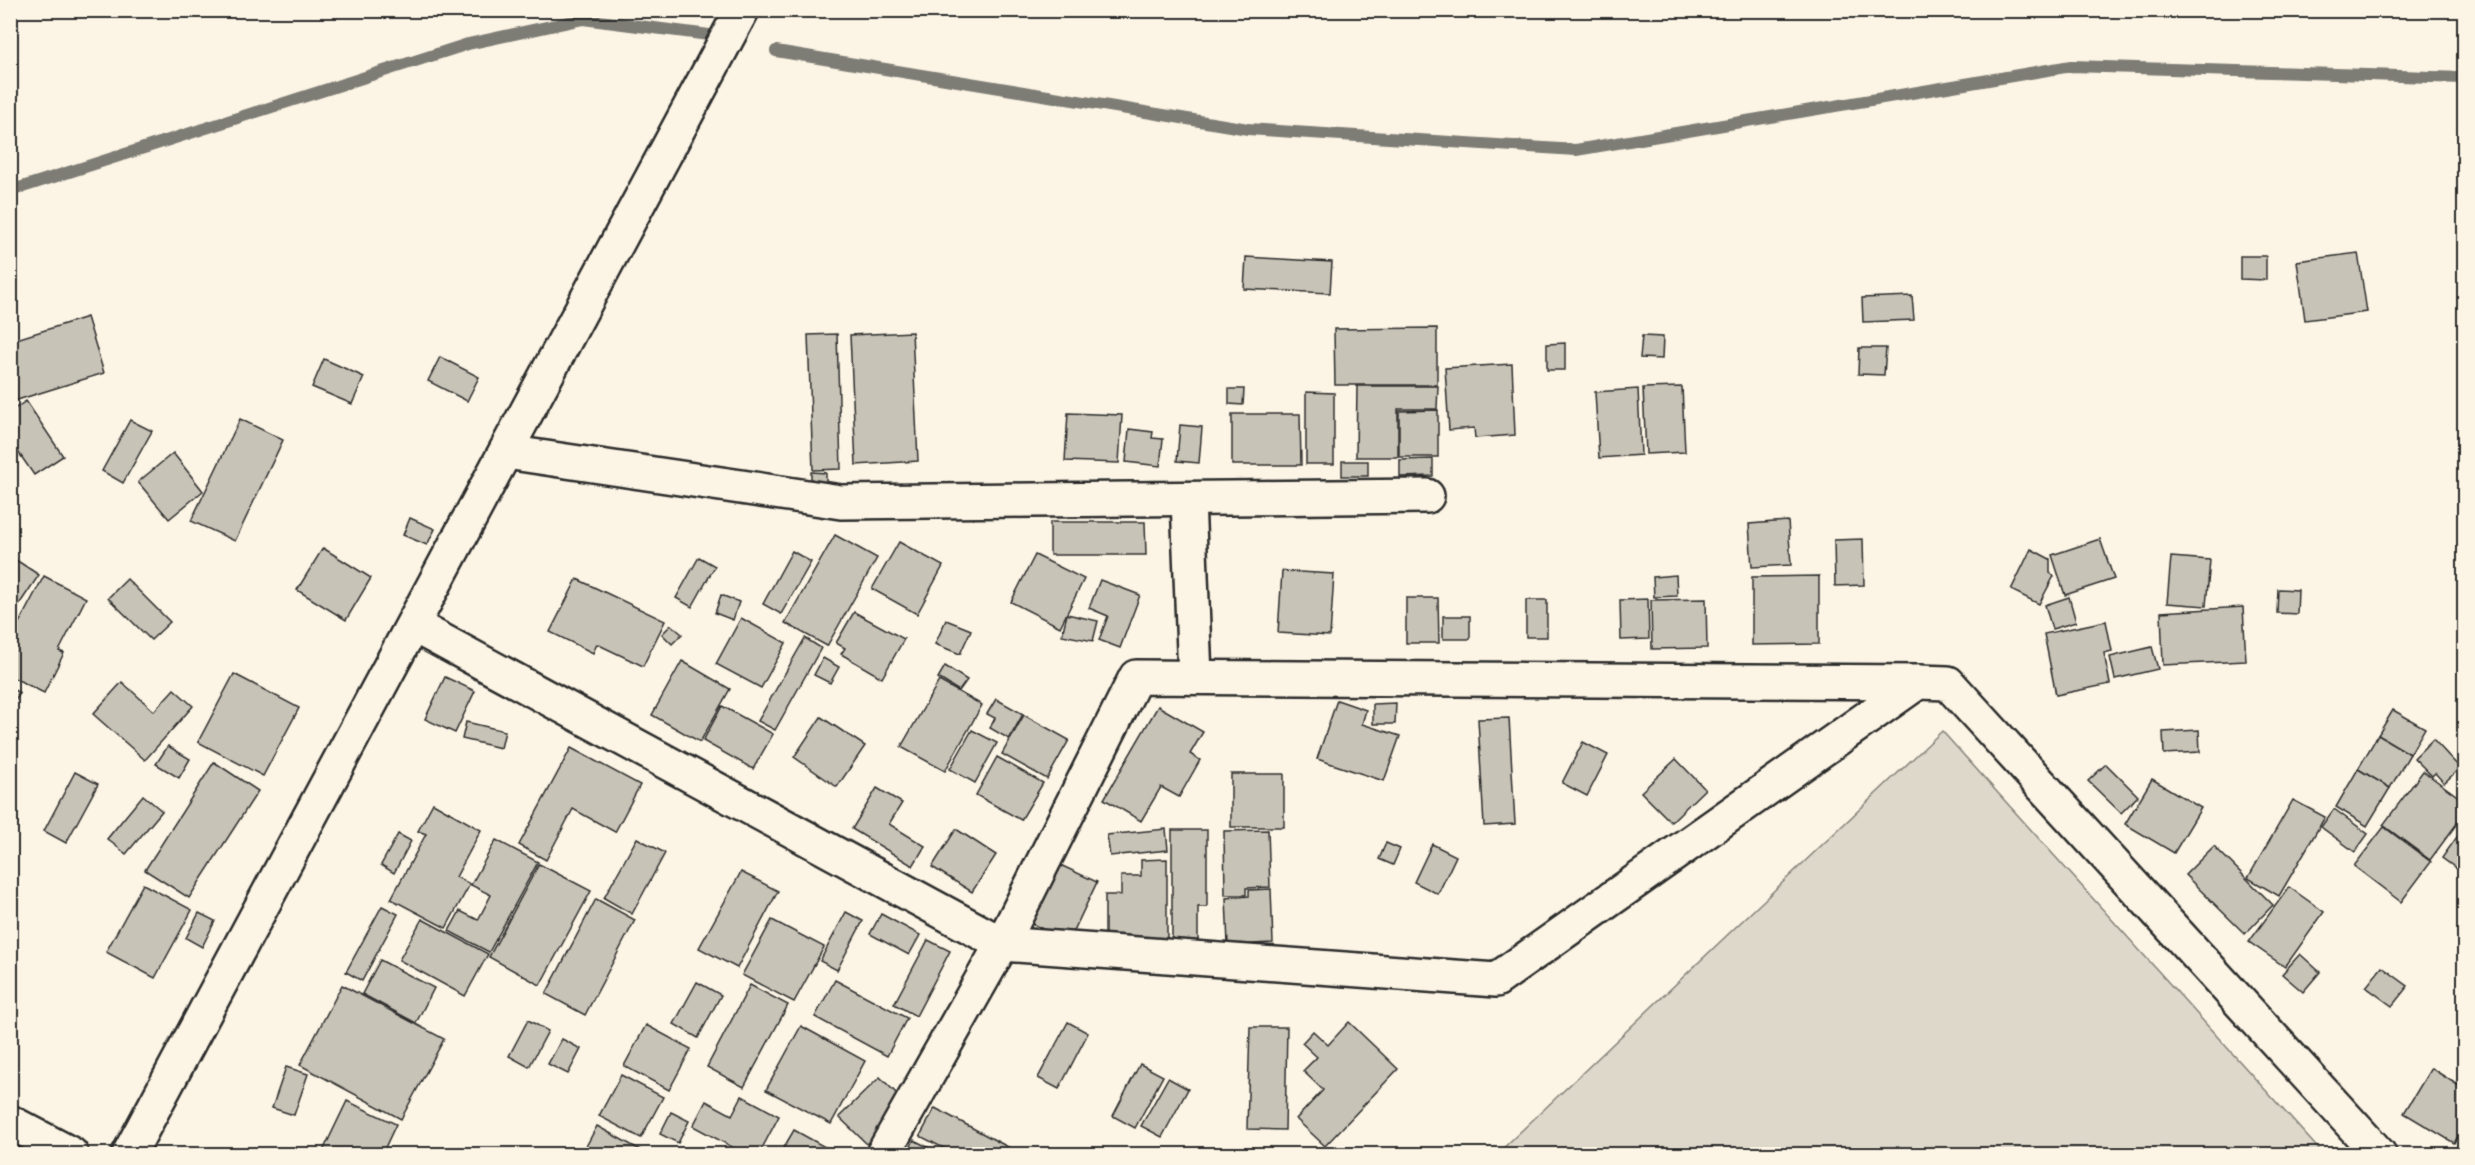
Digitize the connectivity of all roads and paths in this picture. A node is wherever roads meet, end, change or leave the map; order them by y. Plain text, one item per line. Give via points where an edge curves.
1 (742, 10) edge
2 (506, 452) junction
3 (1427, 496) dead end
4 (1188, 499) junction
5 (413, 625) junction
6 (1195, 676) junction
7 (1918, 682) junction
8 (1002, 944) junction
9 (10, 1122) edge
10 (71, 1155) edge
11 (129, 1155) edge
12 (883, 1155) edge
13 (2379, 1155) edge

1 - 2 street
2 - 4 street via 841,502
2 - 5 street
3 - 4 street
4 - 6 street
5 - 8 street
5 - 11 street
6 - 7 street
6 - 8 street via 1136,677
7 - 8 street via 1496,980
7 - 13 street via 1947,683
8 - 12 street
9 - 10 street

